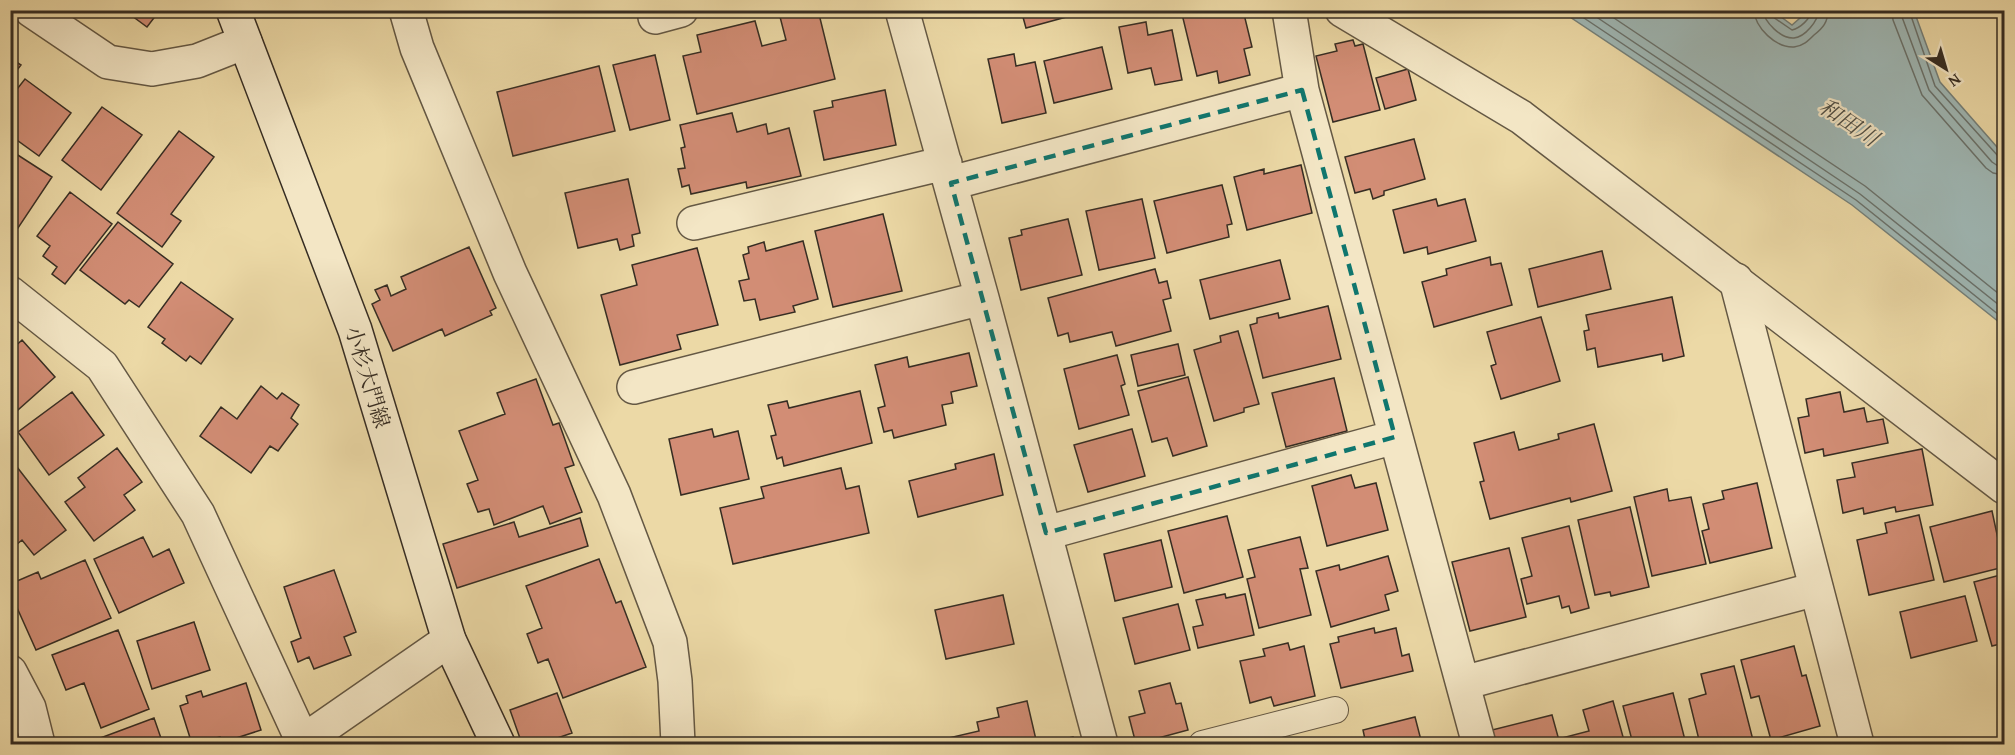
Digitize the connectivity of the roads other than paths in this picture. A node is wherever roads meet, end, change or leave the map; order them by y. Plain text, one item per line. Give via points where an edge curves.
1 (31, 10) edge
2 (233, 10) edge
3 (406, 10) edge
4 (902, 10) edge
5 (1289, 10) edge
6 (1342, 10) edge
7 (245, 42) junction
8 (1302, 90) junction
9 (948, 173) junction
10 (694, 224) dead end
11 (1736, 280) junction
12 (10, 293) edge
13 (982, 298) junction
14 (634, 387) dead end
15 (1395, 437) junction
16 (2004, 488) edge
17 (1046, 533) junction
18 (1816, 589) junction
19 (449, 640) junction
20 (10, 672) edge
21 (1463, 684) junction
22 (1335, 710) dead end
23 (301, 743) edge
24 (38, 744) edge
25 (498, 744) edge
26 (678, 744) edge
27 (1101, 744) edge
28 (1202, 744) edge
29 (1479, 744) edge
30 (1857, 744) edge

1 - 7 street via 108,62 152,69 197,61
2 - 7 street, 小杉大門線
3 - 26 street via 417,48 510,273 614,495 670,642
4 - 9 street
5 - 8 street
6 - 11 street via 1521,117
7 - 19 street, 小杉大門線 via 354,330
8 - 9 street
8 - 15 street
9 - 10 street
9 - 13 street
11 - 16 street
11 - 18 street
12 - 23 street via 102,366 198,514
13 - 14 street
13 - 17 street
15 - 17 street
15 - 21 street
17 - 27 street
18 - 21 street
18 - 30 street
19 - 23 street
19 - 25 street, 小杉大門線
20 - 24 street via 29,708
21 - 29 street
22 - 28 lane

